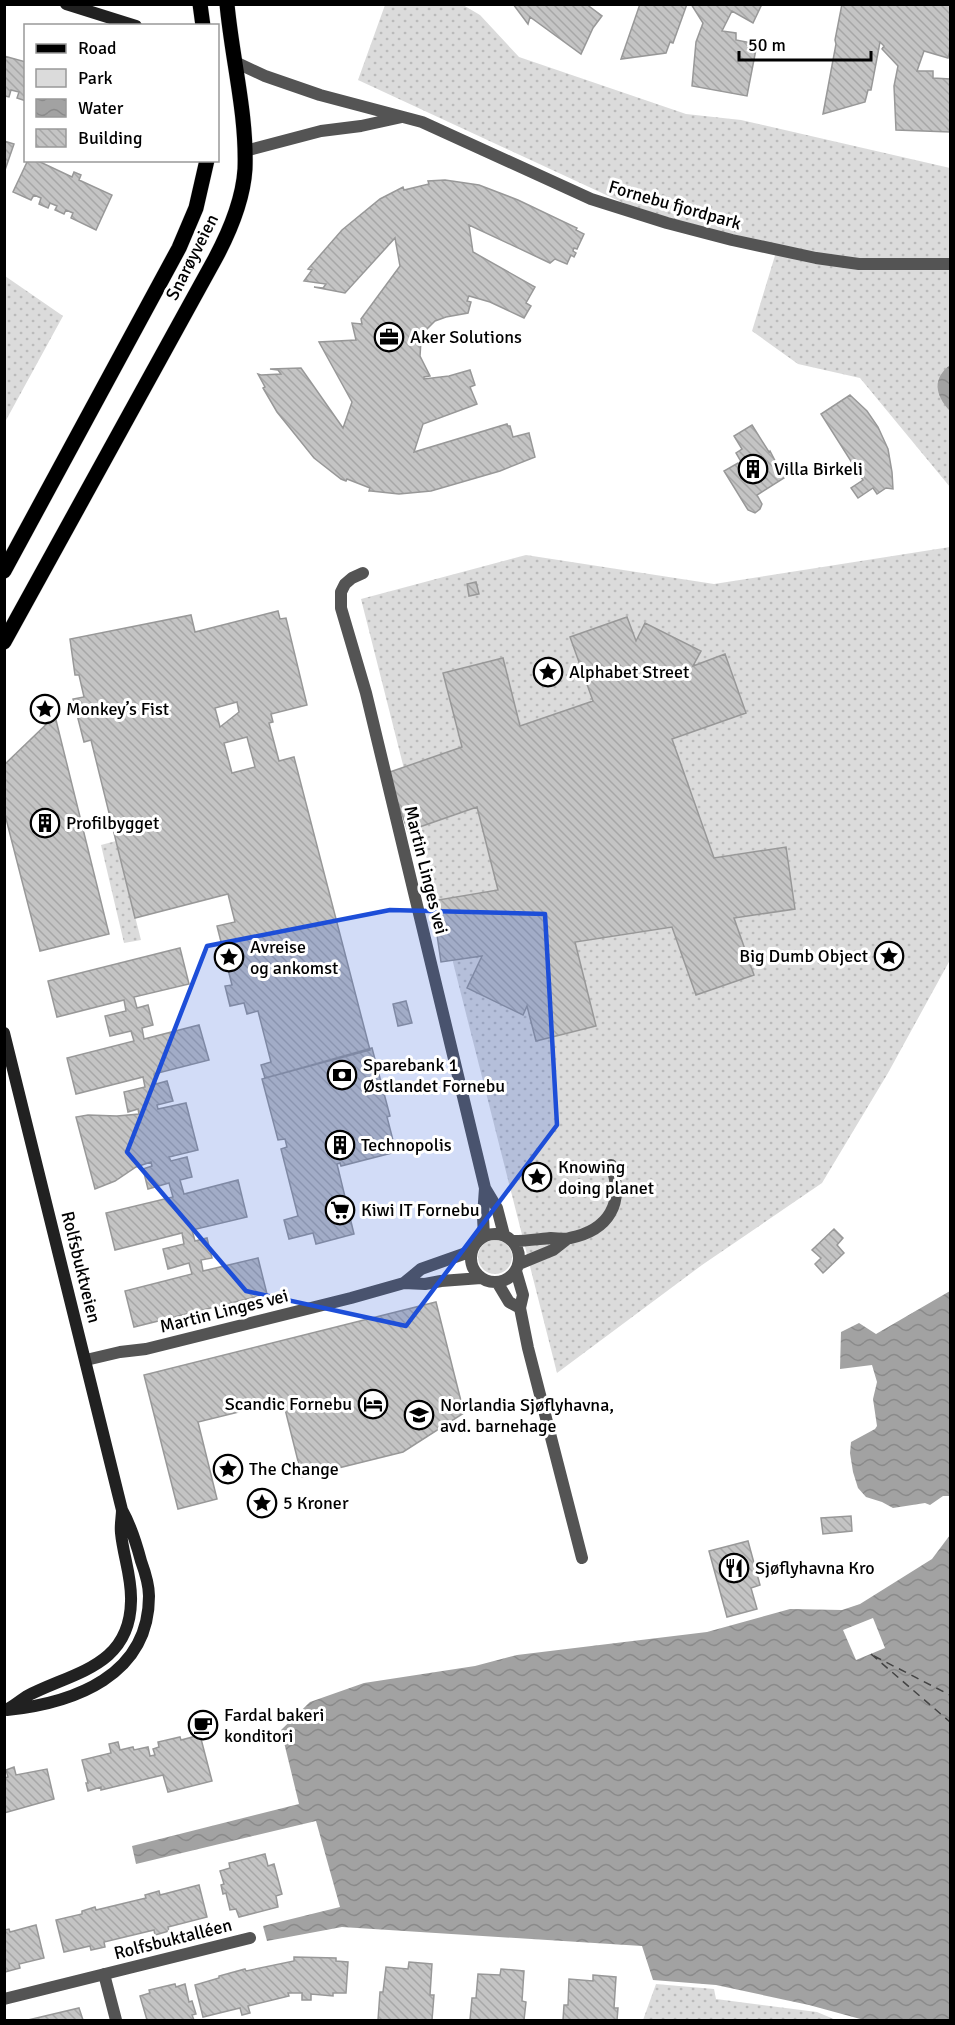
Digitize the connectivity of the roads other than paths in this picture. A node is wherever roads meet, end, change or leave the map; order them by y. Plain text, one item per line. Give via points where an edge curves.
1 (66, 4) edge
2 (201, 4) edge
3 (227, 4) edge
4 (130, 24) edge
5 (203, 24) edge
6 (235, 62) junction
7 (406, 116) junction
8 (245, 151) junction
9 (207, 162) edge
10 (951, 264) edge
11 (4, 571) edge
12 (363, 573) dead end
13 (4, 642) edge
14 (4, 1033) edge
15 (611, 1165) dead end
16 (485, 1188) junction
17 (484, 1236) junction
18 (508, 1238) junction
19 (567, 1239) junction
20 (472, 1251) junction
21 (518, 1268) junction
22 (481, 1278) junction
23 (404, 1282) junction
24 (497, 1282) junction
25 (520, 1308) junction
26 (86, 1360) junction
27 (122, 1510) junction
28 (582, 1558) dead end
29 (6, 1710) edge
30 (250, 1938) dead end
31 (104, 1974) junction
32 (4, 1998) edge
33 (116, 2020) edge

1 - 4 street
2 - 5 main road
3 - 6 main road, Snarøyveien
6 - 7 street, Fornebu fjordpark via 320,95
6 - 8 main road, Snarøyveien
7 - 8 street via 321,131
7 - 10 street, Fornebu fjordpark via 591,199 667,223 816,258 859,264
8 - 13 main road, Snarøyveien via 240,197 224,242
9 - 11 main road, Snarøyveien via 196,208 179,248
12 - 16 street, Martin Linges vei via 345,584 341,608 366,693
14 - 26 street, Rolfsbuktveien
15 - 19 street via 617,1189 610,1213 591,1231
16 - 17 street, Martin Linges vei
16 - 18 street, Martin Linges vei
17 - 18 street via 495,1233
17 - 20 street
18 - 19 street
18 - 21 street via 519,1251
19 - 21 street
20 - 22 street via 472,1266
20 - 23 street, Martin Linges vei via 421,1269
21 - 24 street via 508,1279
21 - 25 street via 523,1295
22 - 23 street, Martin Linges vei via 425,1284
22 - 24 street
23 - 26 street, Martin Linges vei via 146,1349
24 - 25 street via 509,1302
25 - 28 street
26 - 27 street, Rolfsbuktveien
27 - 29 street, Rolfsbuktveien via 121,1532 131,1600 125,1633 101,1662 27,1696
27 - 29 street, Rolfsbuktveien via 133,1528 149,1594 146,1620 135,1648 120,1669 96,1686 33,1707
30 - 31 street, Rolfsbuktalléen
31 - 32 street, Rolfsbuktalléen
31 - 33 street, Rolfsbuktalléen

